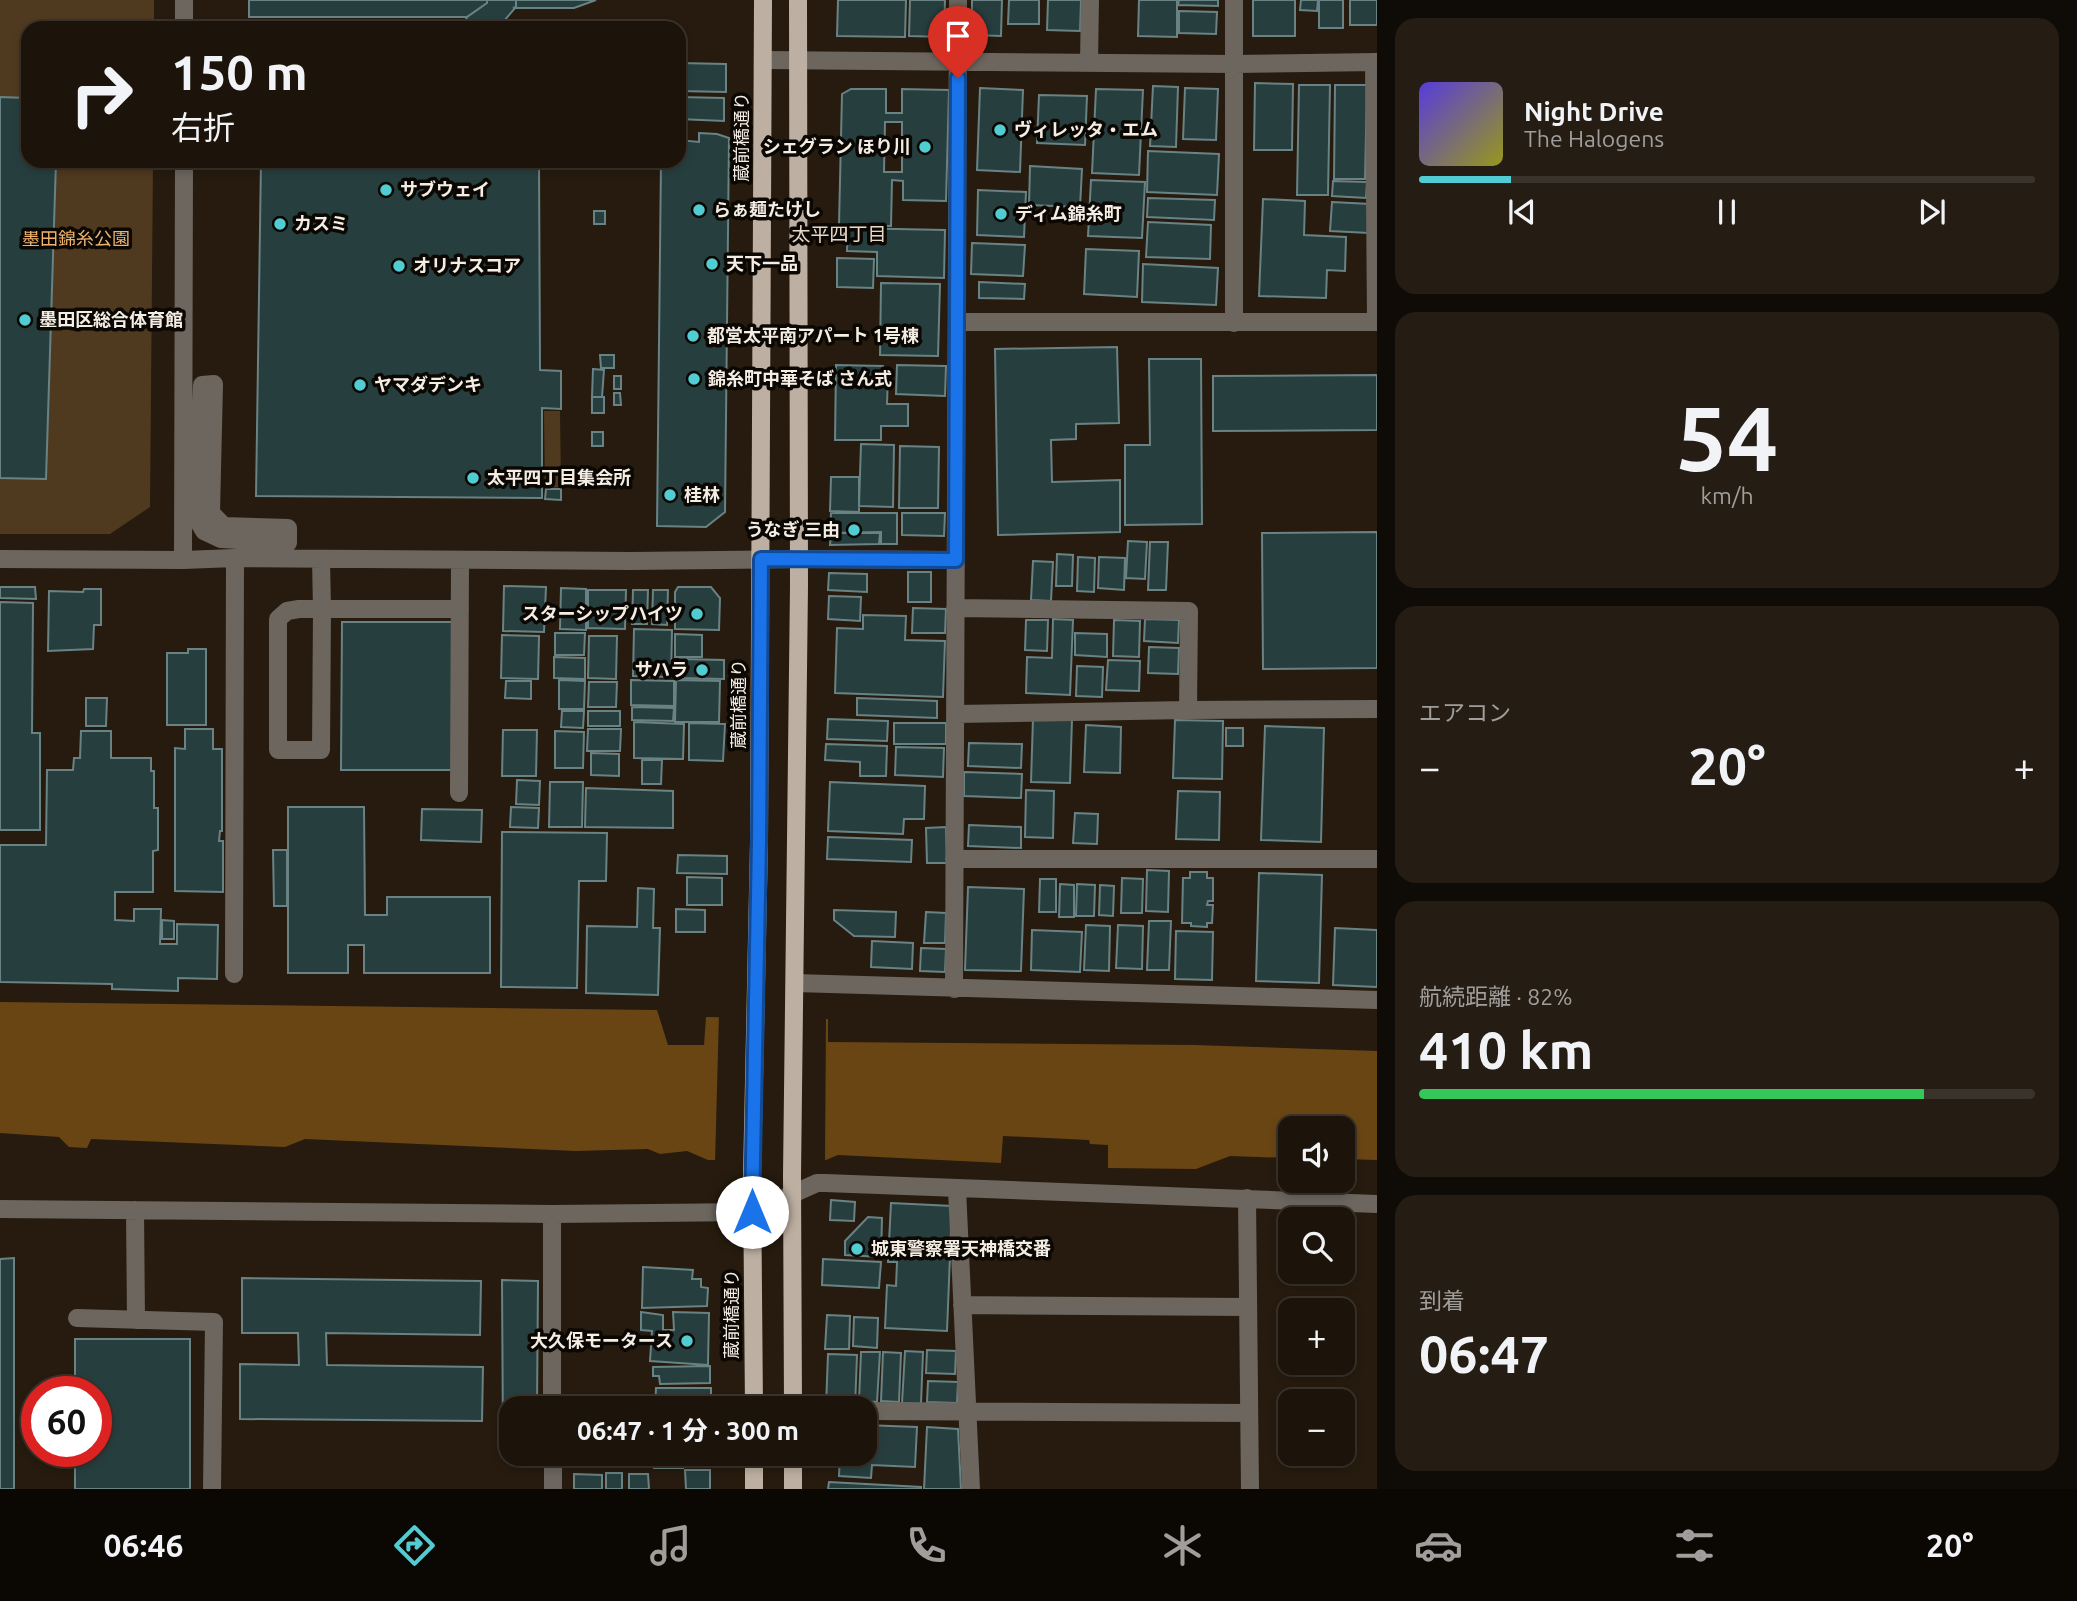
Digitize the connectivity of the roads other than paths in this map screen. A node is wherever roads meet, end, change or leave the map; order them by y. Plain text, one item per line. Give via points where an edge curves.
1 (184, 0) edge
2 (763, 0) edge
3 (798, 0) edge
4 (958, 0) edge
5 (1090, 0) edge
6 (1234, 0) edge
7 (184, 21) edge
8 (764, 60) junction
9 (797, 61) junction
10 (958, 62) junction
11 (1376, 62) edge
12 (1089, 63) junction
13 (1234, 64) junction
14 (184, 168) edge
15 (1376, 204) edge
16 (957, 322) junction
17 (1376, 322) edge
18 (1234, 323) junction
19 (221, 539) joint
20 (235, 558) junction
21 (0, 559) edge
22 (321, 559) junction
23 (761, 559) junction
24 (799, 559) junction
25 (183, 560) junction
26 (460, 560) junction
27 (956, 560) junction
28 (956, 608) junction
29 (460, 609) junction
30 (322, 610) junction
31 (1377, 709) edge
32 (1188, 710) junction
33 (955, 714) junction
34 (459, 793) dead end
35 (954, 859) junction
36 (1377, 859) edge
37 (234, 974) dead end
38 (954, 989) junction
39 (795, 990) junction
40 (1377, 1000) edge
41 (957, 1189) junction
42 (792, 1194) junction
43 (1247, 1198) junction
44 (1377, 1204) edge
45 (0, 1209) edge
46 (135, 1210) junction
47 (752, 1212) junction
48 (552, 1214) junction
49 (962, 1305) junction
50 (1248, 1307) junction
51 (77, 1318) dead end
52 (136, 1320) junction
53 (552, 1396) edge
54 (754, 1396) edge
55 (793, 1396) edge
56 (877, 1411) edge
57 (967, 1413) junction
58 (1249, 1413) junction
59 (552, 1466) edge
60 (754, 1466) edge
61 (793, 1466) edge
62 (212, 1489) edge
63 (553, 1489) edge
64 (754, 1489) edge
65 (793, 1489) edge
66 (971, 1489) edge
67 (1250, 1489) edge

1 - 7 street
2 - 8 main road, 蔵前橋通り
3 - 9 main road
4 - 10 street
5 - 12 street
6 - 13 street
8 - 9 street
8 - 23 main road, 蔵前橋通り
9 - 10 street
9 - 24 main road
10 - 12 street
10 - 16 street
11 - 13 street
11 - 15 street
12 - 13 street
13 - 18 street
14 - 25 street
15 - 17 street
16 - 18 street
16 - 27 street
17 - 18 street
19 - 19 street via 204,531 197,519 202,385 214,384 211,513 225,526 288,528 288,543
20 - 22 street
20 - 25 street
20 - 37 street
21 - 25 street
22 - 26 street
22 - 30 street
23 - 24 street
23 - 26 street
23 - 47 main road, 蔵前橋通り
24 - 27 street
24 - 39 main road
26 - 29 street
27 - 28 street
28 - 32 street via 1189,611
28 - 33 street
29 - 30 street
29 - 34 street
30 - 30 street via 287,611 278,619 278,750 321,750
31 - 32 street
32 - 33 street
33 - 35 street
35 - 36 street
35 - 38 street
38 - 39 street
38 - 40 street
39 - 42 main road
41 - 42 street via 821,1183
41 - 43 street
41 - 49 street
42 - 47 street
42 - 55 main road
43 - 44 street
43 - 50 street
45 - 46 street
46 - 48 street
46 - 52 street
47 - 48 street
47 - 54 main road, 蔵前橋通り
48 - 53 street
49 - 50 street
49 - 57 street
50 - 58 street
51 - 52 street
52 - 62 street via 214,1322
56 - 57 street
57 - 58 street
57 - 66 street
58 - 67 street
59 - 63 street
60 - 64 main road
61 - 65 main road

